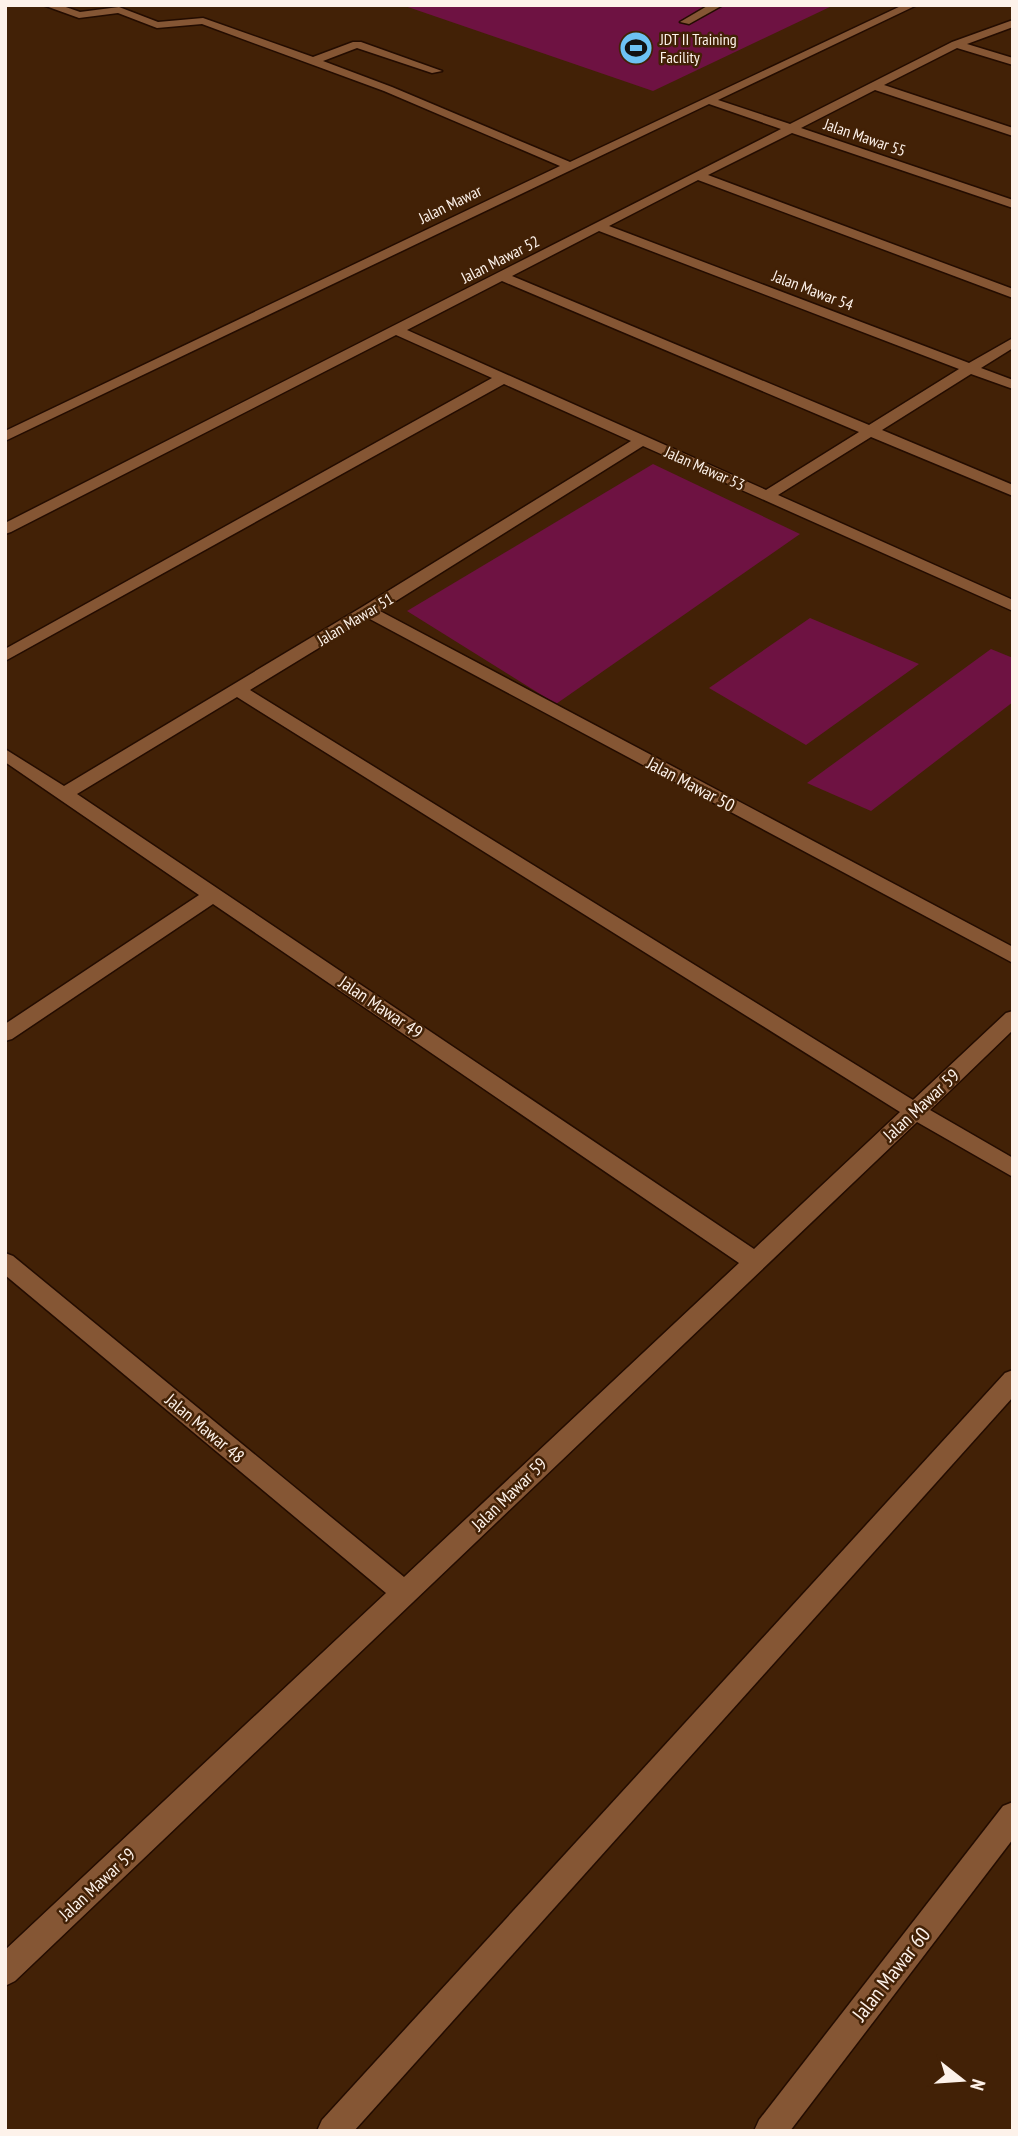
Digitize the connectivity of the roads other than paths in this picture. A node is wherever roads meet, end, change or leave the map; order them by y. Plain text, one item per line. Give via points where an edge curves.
1 (48, 5) edge
2 (718, 5) edge
3 (912, 5) edge
4 (685, 22) dead end
5 (1013, 23) edge
6 (956, 44) junction
7 (311, 62) junction
8 (1013, 62) edge
9 (436, 71) dead end
10 (874, 86) junction
11 (708, 100) junction
12 (791, 128) junction
13 (1013, 131) edge
14 (570, 166) junction
15 (698, 176) junction
16 (1013, 204) edge
17 (600, 227) junction
18 (504, 276) junction
19 (1013, 294) edge
20 (398, 331) junction
21 (1013, 342) edge
22 (969, 369) junction
23 (503, 378) junction
24 (1013, 385) edge
25 (870, 431) junction
26 (5, 437) edge
27 (643, 440) junction
28 (1013, 491) edge
29 (766, 496) junction
30 (5, 529) edge
31 (1013, 606) edge
32 (368, 611) junction
33 (5, 656) edge
34 (238, 690) junction
35 (5, 754) edge
36 (64, 794) junction
37 (214, 894) junction
38 (1013, 956) edge
39 (1013, 1018) edge
40 (5, 1034) edge
41 (915, 1111) junction
42 (1013, 1169) edge
43 (5, 1262) edge
44 (755, 1262) junction
45 (1013, 1380) edge
46 (405, 1593) junction
47 (1013, 1816) edge
48 (5, 1971) edge
49 (333, 2131) edge
50 (770, 2131) edge

1 - 7 street via 79,15 119,10 157,26 203,21
2 - 4 street
3 - 11 street, Jalan Mawar
5 - 6 street, Jalan Mawar 52
6 - 8 street
6 - 10 street, Jalan Mawar 52
7 - 9 street via 357,44
7 - 14 street via 388,89
10 - 12 street, Jalan Mawar 52
10 - 13 street
11 - 12 street, Jalan Mawar 55
11 - 14 street, Jalan Mawar
12 - 15 street, Jalan Mawar 52
12 - 16 street, Jalan Mawar 55
14 - 26 street, Jalan Mawar
15 - 17 street, Jalan Mawar 52
15 - 19 street
17 - 18 street, Jalan Mawar 52
17 - 22 street, Jalan Mawar 54
18 - 20 street, Jalan Mawar 52
18 - 25 street
20 - 23 street, Jalan Mawar 53
20 - 30 street, Jalan Mawar 52
21 - 22 street
22 - 24 street, Jalan Mawar 54
22 - 25 street
23 - 27 street, Jalan Mawar 53
23 - 33 street
25 - 28 street
25 - 29 street
27 - 29 street, Jalan Mawar 53
27 - 32 street, Jalan Mawar 51
29 - 31 street, Jalan Mawar 53
32 - 34 street, Jalan Mawar 51
32 - 38 street, Jalan Mawar 50
34 - 36 street, Jalan Mawar 51
34 - 41 street
35 - 36 street, Jalan Mawar 49
36 - 37 street, Jalan Mawar 49
37 - 40 street
37 - 44 street, Jalan Mawar 49
39 - 41 street, Jalan Mawar 59
41 - 42 street
41 - 44 street, Jalan Mawar 59
43 - 46 street, Jalan Mawar 48
44 - 46 street, Jalan Mawar 59
45 - 49 street
46 - 48 street, Jalan Mawar 59
47 - 50 street, Jalan Mawar 60

